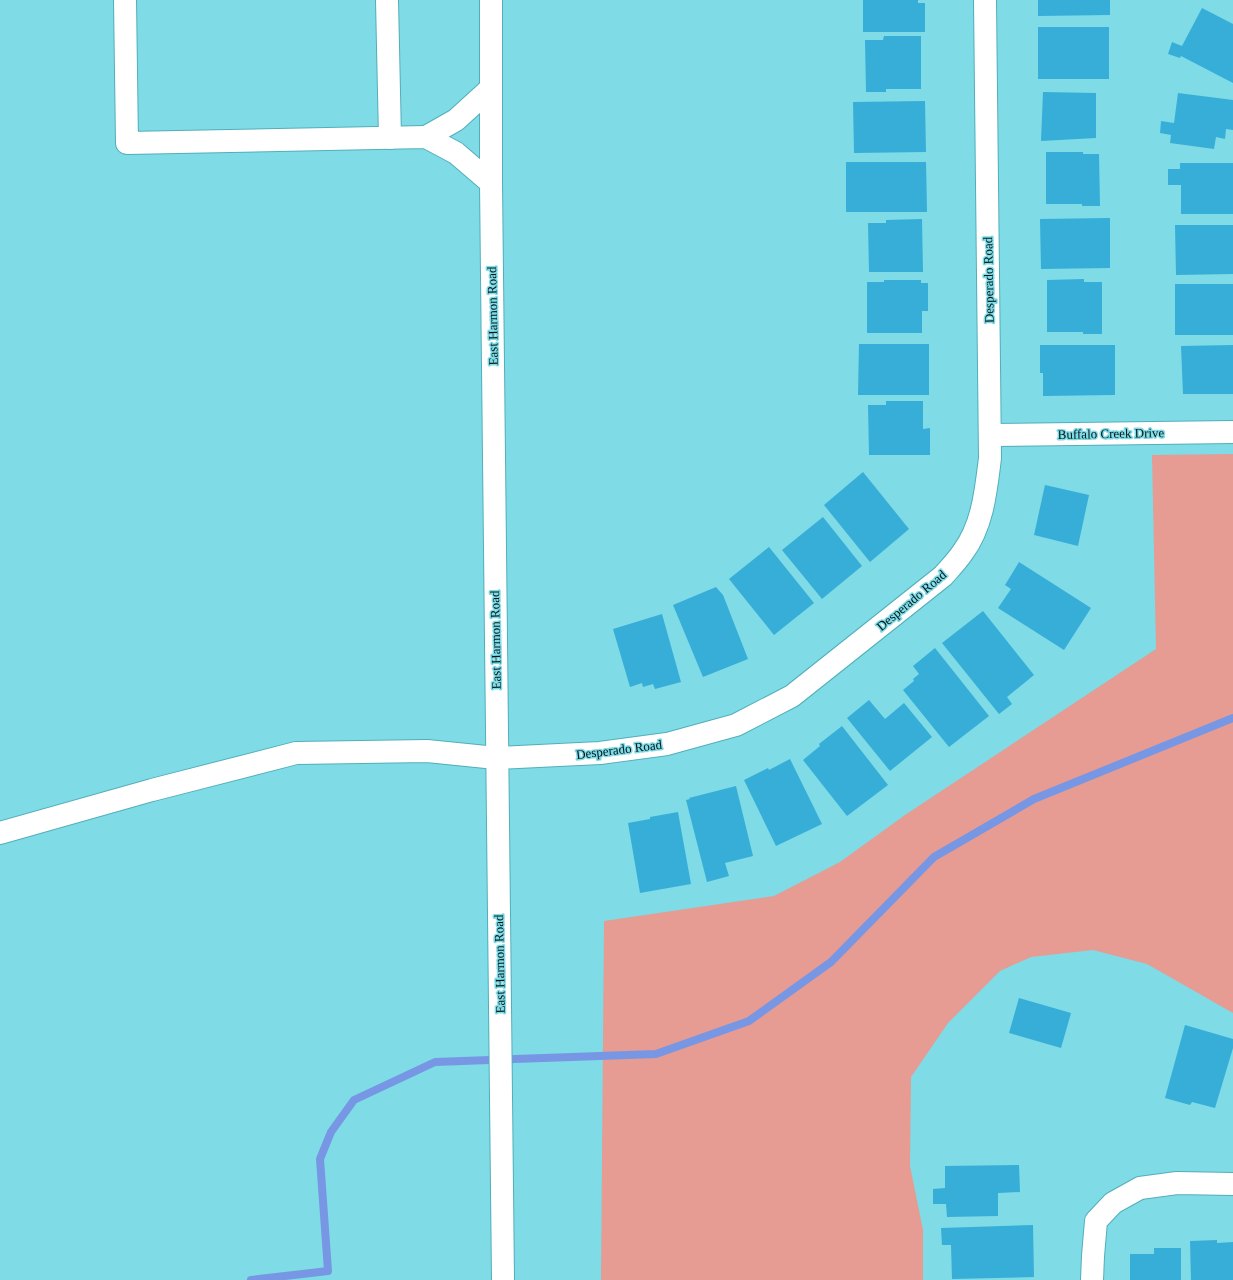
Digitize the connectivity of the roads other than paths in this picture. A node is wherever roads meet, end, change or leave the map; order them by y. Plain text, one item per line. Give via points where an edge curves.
1 (125, 0) edge
2 (387, 0) edge
3 (491, 0) edge
4 (985, 0) edge
5 (491, 88) junction
6 (390, 138) junction
7 (426, 138) junction
8 (490, 183) junction
9 (1233, 432) edge
10 (990, 435) junction
11 (496, 758) junction
12 (0, 833) edge
13 (1233, 1184) edge
14 (503, 1280) edge
15 (1092, 1280) edge

1 - 6 street via 127,143
2 - 6 street
3 - 5 street, East Harmon Road
4 - 10 street, Desperado Road
5 - 7 street via 456,120
5 - 8 street, East Harmon Road
6 - 7 street
7 - 8 street via 456,153
8 - 11 street, East Harmon Road
9 - 10 street, Buffalo Creek Drive
10 - 11 street, Desperado Road via 990,458 984,500 976,529 964,552 943,576 792,696 736,725 667,744 600,753
11 - 12 street, Desperado Road via 427,751 296,753
11 - 14 street, East Harmon Road
13 - 15 street via 1177,1183 1140,1188 1113,1203 1096,1221

